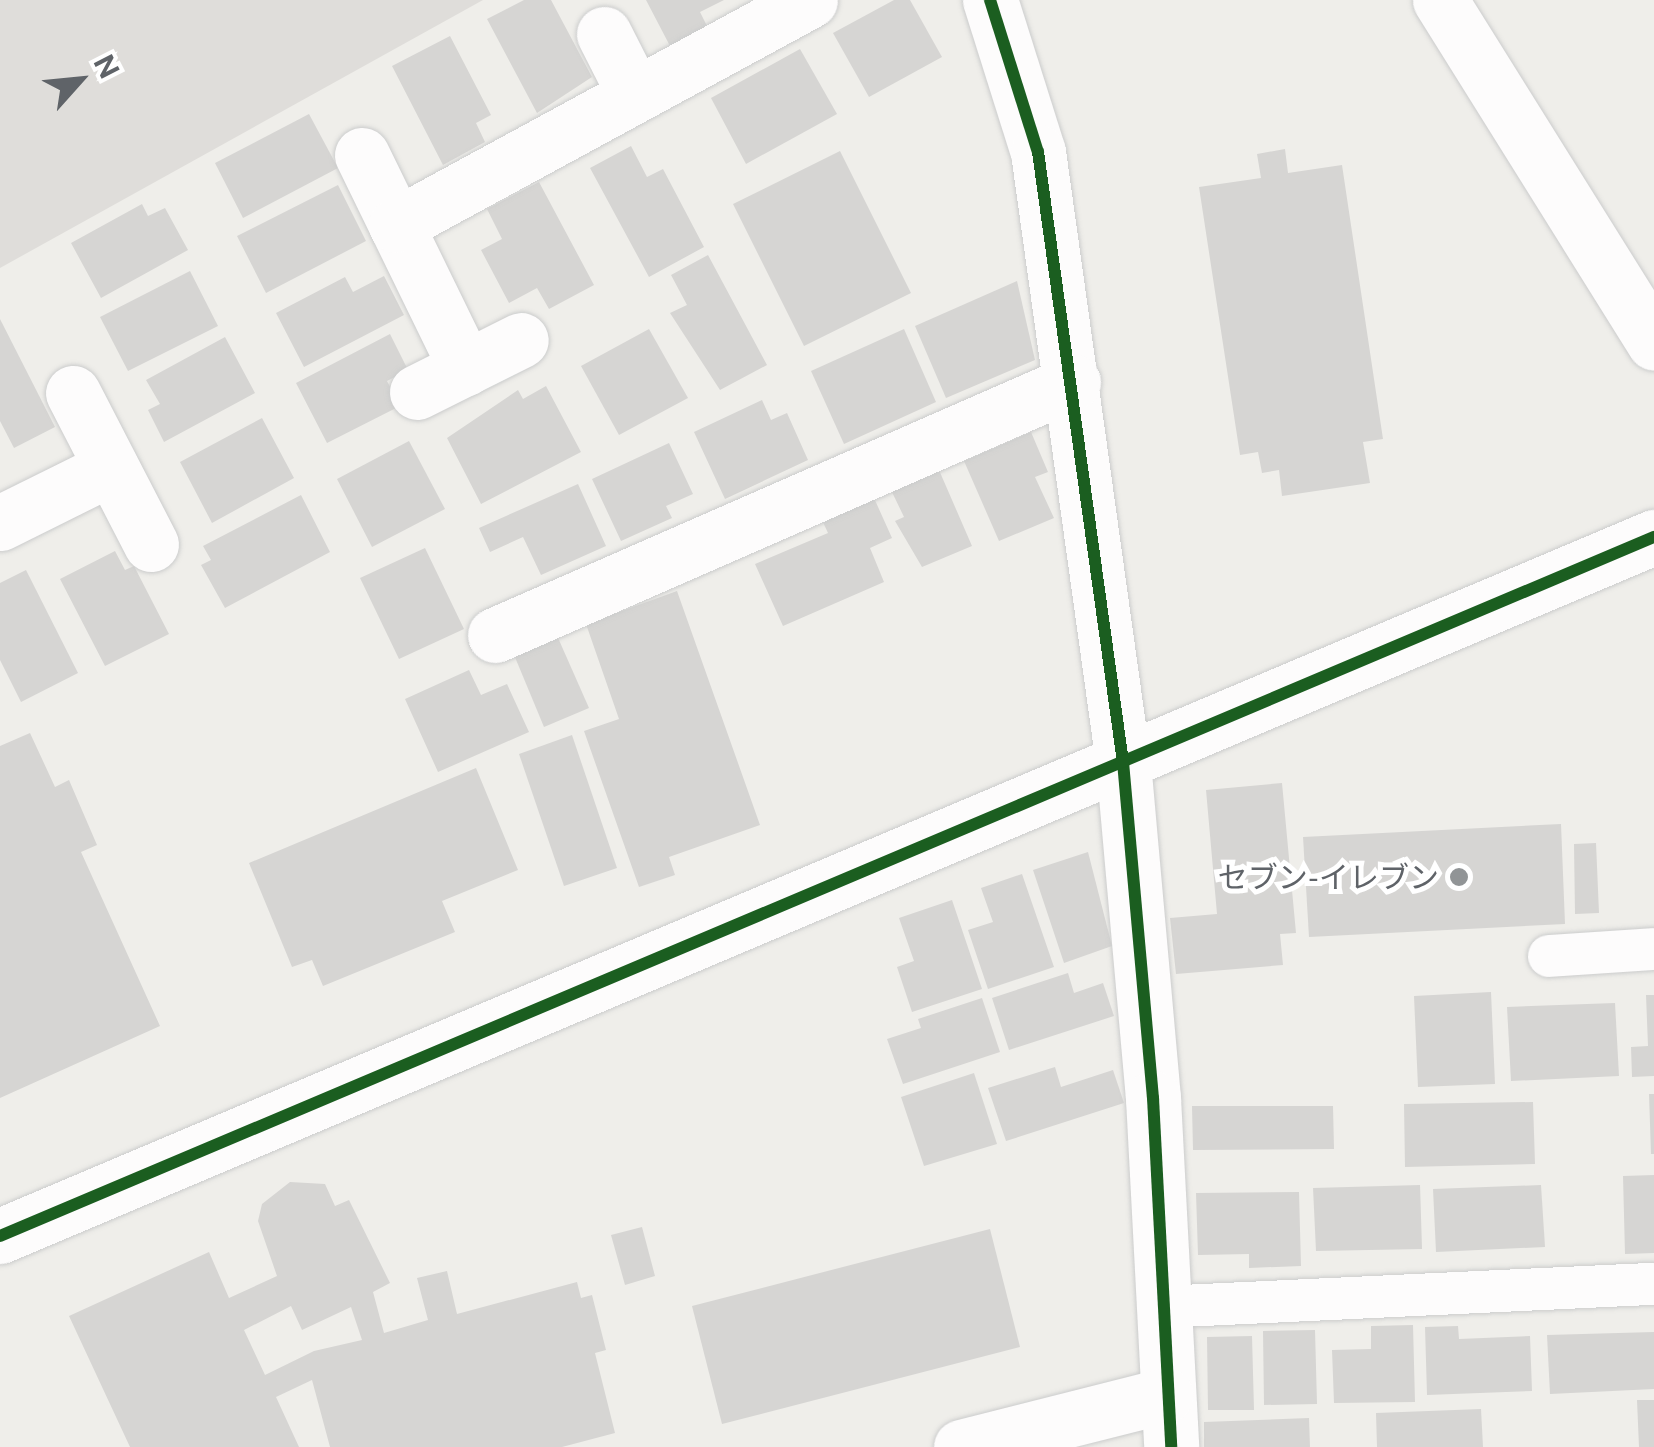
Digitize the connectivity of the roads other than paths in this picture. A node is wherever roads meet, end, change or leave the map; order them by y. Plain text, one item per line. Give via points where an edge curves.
1 (810, 0) edge
2 (990, 0) edge
3 (1440, 0) edge
4 (604, 34) dead end
5 (635, 95) junction
6 (362, 155) dead end
7 (396, 224) junction
8 (521, 340) dead end
9 (1654, 343) edge
10 (466, 368) junction
11 (1073, 382) junction
12 (416, 392) dead end
13 (73, 393) dead end
14 (111, 468) junction
15 (0, 522) edge
16 (1654, 537) edge
17 (152, 544) dead end
18 (495, 634) dead end
19 (1123, 762) junction
20 (1654, 949) edge
21 (1549, 956) dead end
22 (0, 1236) edge
23 (1654, 1284) edge
24 (1161, 1307) junction
25 (1168, 1421) edge
26 (960, 1447) edge

1 - 5 street
2 - 11 street via 1038,152
3 - 9 street
4 - 5 street
5 - 7 street
6 - 7 street
7 - 10 street
8 - 10 street
10 - 12 street
11 - 18 street
11 - 19 street
13 - 14 street
14 - 15 street
14 - 17 street
16 - 19 street
19 - 22 street
19 - 24 street via 1153,1098
20 - 21 lane
23 - 24 lane
24 - 25 street
25 - 26 street

